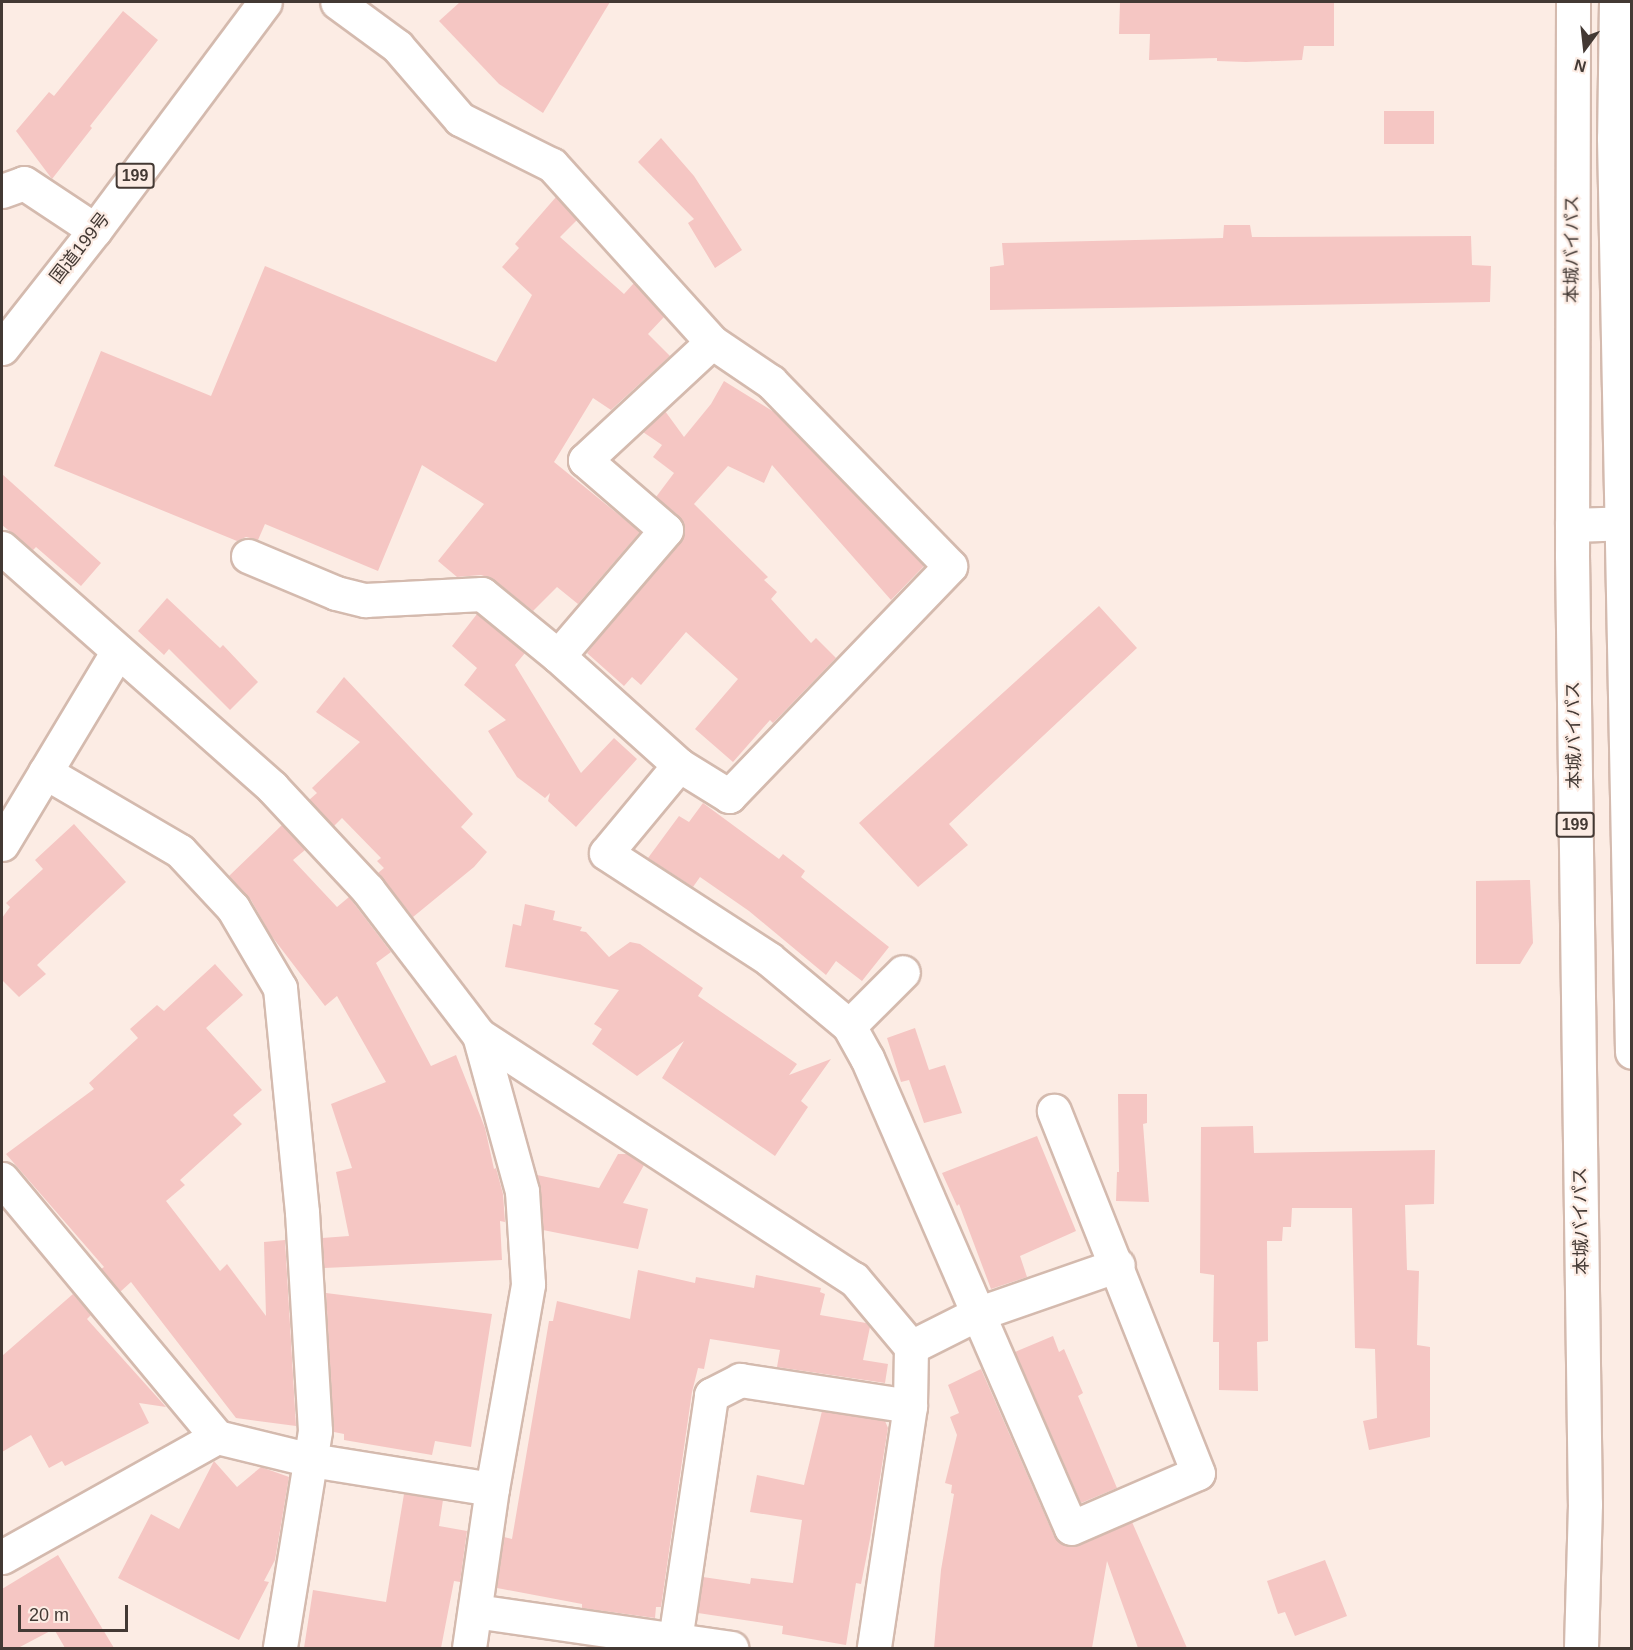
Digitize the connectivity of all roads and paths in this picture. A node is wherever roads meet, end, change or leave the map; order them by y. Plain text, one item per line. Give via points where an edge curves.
1 (265, 2) edge
2 (337, 2) edge
3 (1573, 2) edge
4 (1616, 2) edge
5 (2, 191) edge
6 (95, 230) junction
7 (712, 342) junction
8 (2, 348) edge
9 (1627, 523) edge
10 (1572, 525) junction
11 (2, 548) edge
12 (248, 556) dead end
13 (118, 651) junction
14 (558, 656) junction
15 (679, 765) junction
16 (45, 772) junction
17 (2, 844) edge
18 (903, 972) dead end
19 (849, 1026) junction
20 (479, 1035) junction
21 (1632, 1052) edge
22 (1054, 1111) dead end
23 (2, 1179) edge
24 (1118, 1265) junction
25 (977, 1314) junction
26 (911, 1347) junction
27 (910, 1406) junction
28 (217, 1437) junction
29 (310, 1460) junction
30 (492, 1489) junction
31 (2, 1557) edge
32 (475, 1611) junction
33 (675, 1640) junction
34 (280, 1648) edge
35 (469, 1648) edge
36 (731, 1648) edge
37 (874, 1648) edge
38 (1581, 1648) edge

1 - 6 main road, 国道199号 / 199
2 - 7 main road via 397,46 459,119 552,165
3 - 10 main road, 本城バイパス / 199
4 - 9 main road via 1614,138
5 - 6 main road via 24,183
6 - 8 main road, 国道199号 / 199
7 - 14 main road via 585,460 666,530
7 - 15 main road via 771,382 950,567 729,796
9 - 10 main road
9 - 21 main road
10 - 38 main road, 本城バイパス / 199 via 1585,1504
11 - 13 main road
12 - 14 main road via 336,593 365,600 482,594
13 - 16 main road
13 - 20 main road via 272,787 368,890
14 - 15 main road
15 - 19 main road via 606,854 769,958
16 - 17 main road
16 - 29 main road via 180,851 233,908 280,988 303,1224 315,1431
18 - 19 main road
19 - 25 main road via 867,1058
20 - 26 main road via 854,1279
20 - 30 main road via 522,1191 528,1284
22 - 24 main road
23 - 28 main road
24 - 25 main road
24 - 25 main road via 1198,1473 1071,1528
25 - 26 main road
26 - 27 main road
27 - 33 main road via 740,1380 711,1395
27 - 37 main road
28 - 29 main road
28 - 31 main road
29 - 30 main road
29 - 34 main road
30 - 32 main road
32 - 33 main road
32 - 35 main road
33 - 36 main road

